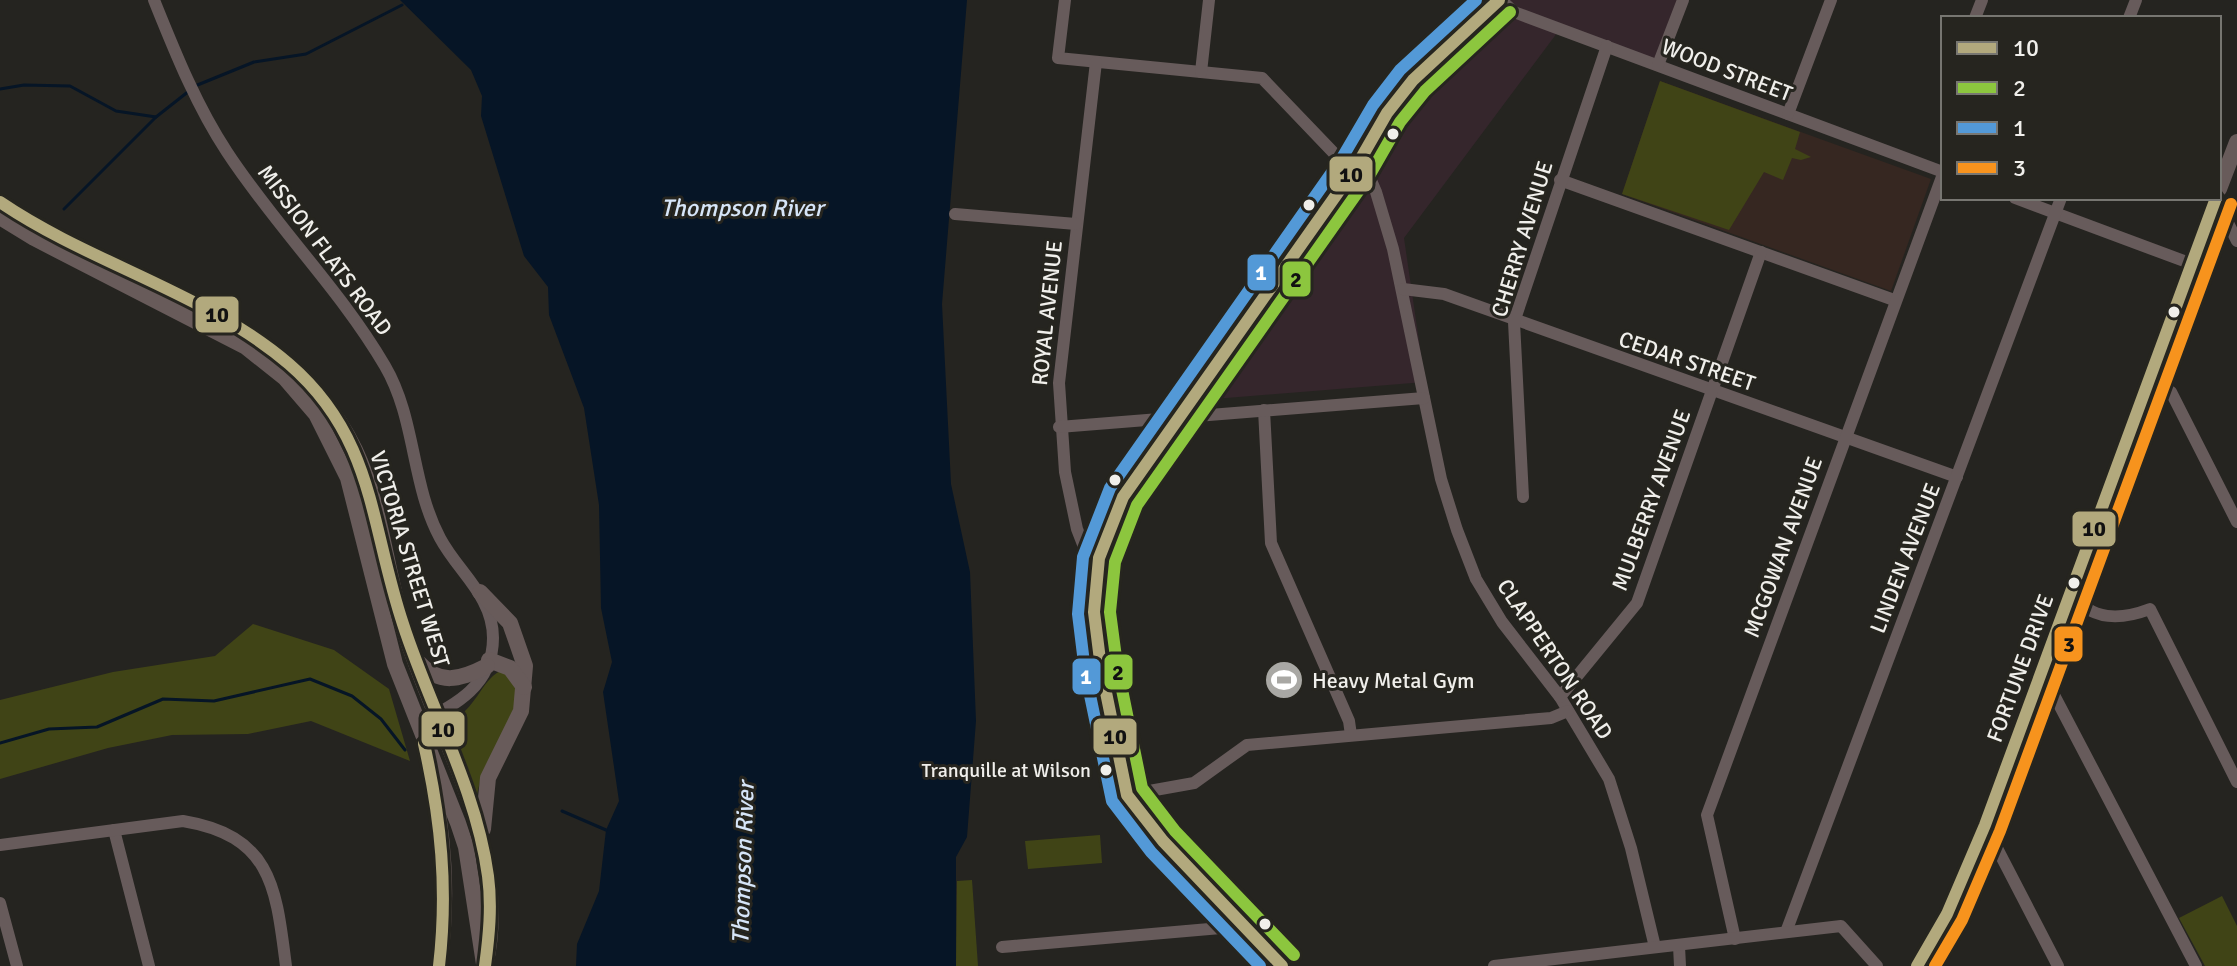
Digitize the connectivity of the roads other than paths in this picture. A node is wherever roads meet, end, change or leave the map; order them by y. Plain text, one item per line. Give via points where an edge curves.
1 (154, 0) edge
2 (1065, 0) edge
3 (1209, 0) edge
4 (1500, 0) edge
5 (1683, 0) edge
6 (1831, 0) edge
7 (1607, 46) junction
8 (1096, 62) junction
9 (1658, 65) junction
10 (1201, 72) junction
11 (1788, 114) junction
12 (2237, 142) edge
13 (1354, 169) junction
14 (1941, 172) edge
15 (1941, 178) edge
16 (1560, 180) junction
17 (2221, 184) edge
18 (2020, 200) edge
19 (2060, 200) edge
20 (0, 202) edge
21 (2213, 204) edge
22 (2056, 213) junction
23 (955, 214) dead end
24 (0, 217) edge
25 (1076, 224) junction
26 (2237, 241) edge
27 (1761, 252) junction
28 (2192, 264) junction
29 (1403, 289) junction
30 (1894, 300) junction
31 (1514, 322) junction
32 (2151, 379) junction
33 (1712, 391) junction
34 (1424, 398) junction
35 (1264, 410) junction
36 (1184, 415) junction
37 (1059, 427) junction
38 (1844, 438) junction
39 (1957, 477) junction
40 (1523, 497) dead end
41 (2237, 522) edge
42 (1099, 558) junction
43 (480, 592) junction
44 (2071, 592) junction
45 (413, 657) junction
46 (488, 663) junction
47 (2042, 672) junction
48 (525, 689) junction
49 (1560, 697) junction
50 (1568, 711) junction
51 (436, 715) junction
52 (419, 723) junction
53 (1351, 735) junction
54 (2237, 782) edge
55 (1127, 795) junction
56 (1985, 825) junction
57 (114, 830) junction
58 (0, 845) edge
59 (483, 851) junction
60 (0, 903) edge
61 (1244, 926) junction
62 (1786, 932) junction
63 (1735, 939) junction
64 (1679, 946) junction
65 (1002, 947) dead end
66 (1655, 947) junction
67 (1557, 963) edge
68 (17, 966) edge
69 (149, 966) edge
70 (286, 966) edge
71 (439, 966) edge
72 (484, 966) edge
73 (1282, 966) edge
74 (1494, 966) edge
75 (1680, 966) edge
76 (1877, 966) edge
77 (1917, 966) edge
78 (2058, 966) edge
79 (2196, 966) edge

1 - 43 street, MISSION FLATS ROAD via 187,81 227,153 341,297 387,369 405,412 425,502 441,540
2 - 8 street, CLAPPERTON ROAD via 1058,58
3 - 10 street
4 - 7 street, WOOD STREET via 1514,12
4 - 13 main road via 1413,80
5 - 9 street
6 - 11 street
7 - 9 street, WOOD STREET
7 - 16 street, CHERRY AVENUE
8 - 10 street, CLAPPERTON ROAD
8 - 25 street, ROYAL AVENUE
9 - 11 street, WOOD STREET
10 - 13 street, CLAPPERTON ROAD via 1262,78
11 - 14 street, WOOD STREET
12 - 17 main road
13 - 29 street, CLAPPERTON ROAD via 1369,176 1376,192
13 - 36 main road
15 - 30 street, MCGOWAN AVENUE
16 - 27 street
16 - 31 street, CHERRY AVENUE
18 - 22 street
19 - 22 street, LINDEN AVENUE
20 - 45 main road, VICTORIA STREET WEST via 254,339 311,386 342,426 364,471
21 - 26 street
21 - 28 main road, FORTUNE DRIVE
22 - 28 street
22 - 39 street, LINDEN AVENUE
23 - 25 street
24 - 52 main road, VICTORIA STREET WEST via 246,347 299,393 327,433 348,478 383,624
25 - 37 street, ROYAL AVENUE
27 - 30 street
27 - 33 street, MULBERRY AVENUE
28 - 32 main road, FORTUNE DRIVE
29 - 31 street, CEDAR STREET via 1444,294
29 - 34 street, CLAPPERTON ROAD
30 - 38 street, MCGOWAN AVENUE
31 - 33 street, CEDAR STREET
31 - 40 street, CHERRY AVENUE
32 - 41 street via 2171,392
32 - 44 main road, FORTUNE DRIVE
33 - 38 street, CEDAR STREET
33 - 49 street, MULBERRY AVENUE via 1637,603
34 - 35 street
34 - 49 street, CLAPPERTON ROAD via 1441,479 1476,579
35 - 36 street
35 - 53 street via 1271,543
36 - 37 street
36 - 42 main road via 1123,497
37 - 42 street, ROYAL AVENUE via 1077,529 1086,552
38 - 39 street, CEDAR STREET
38 - 63 street, MCGOWAN AVENUE via 1707,815
39 - 62 street, LINDEN AVENUE
42 - 55 main road via 1096,639
43 - 46 street, MISSION FLATS ROAD via 491,622
43 - 48 main road via 516,634
44 - 47 main road, FORTUNE DRIVE
44 - 54 street via 2104,617 2125,619 2150,609
45 - 46 main road via 427,673 443,680 469,676
45 - 51 main road, VICTORIA STREET WEST
46 - 48 main road via 510,668
46 - 51 street via 472,691
47 - 56 main road, FORTUNE DRIVE
47 - 79 street
48 - 59 main road via 516,725 488,778
49 - 50 street, CLAPPERTON ROAD
50 - 53 street via 1551,718
50 - 66 street, CLAPPERTON ROAD via 1609,779
51 - 52 street
51 - 59 main road, VICTORIA STREET WEST
52 - 71 main road via 445,848
52 - 72 main road, VICTORIA STREET WEST via 466,847
53 - 55 street via 1247,745 1194,783
55 - 61 main road
56 - 77 main road, FORTUNE DRIVE via 1947,914
56 - 78 street
57 - 58 street
57 - 69 street
57 - 70 street via 183,821 207,825 249,849 276,894
59 - 72 main road, VICTORIA STREET WEST via 491,914
60 - 68 street
61 - 65 street
61 - 73 main road
62 - 63 street
62 - 76 street via 1841,926
63 - 64 street
64 - 66 street
64 - 75 street
66 - 67 street
67 - 74 street

